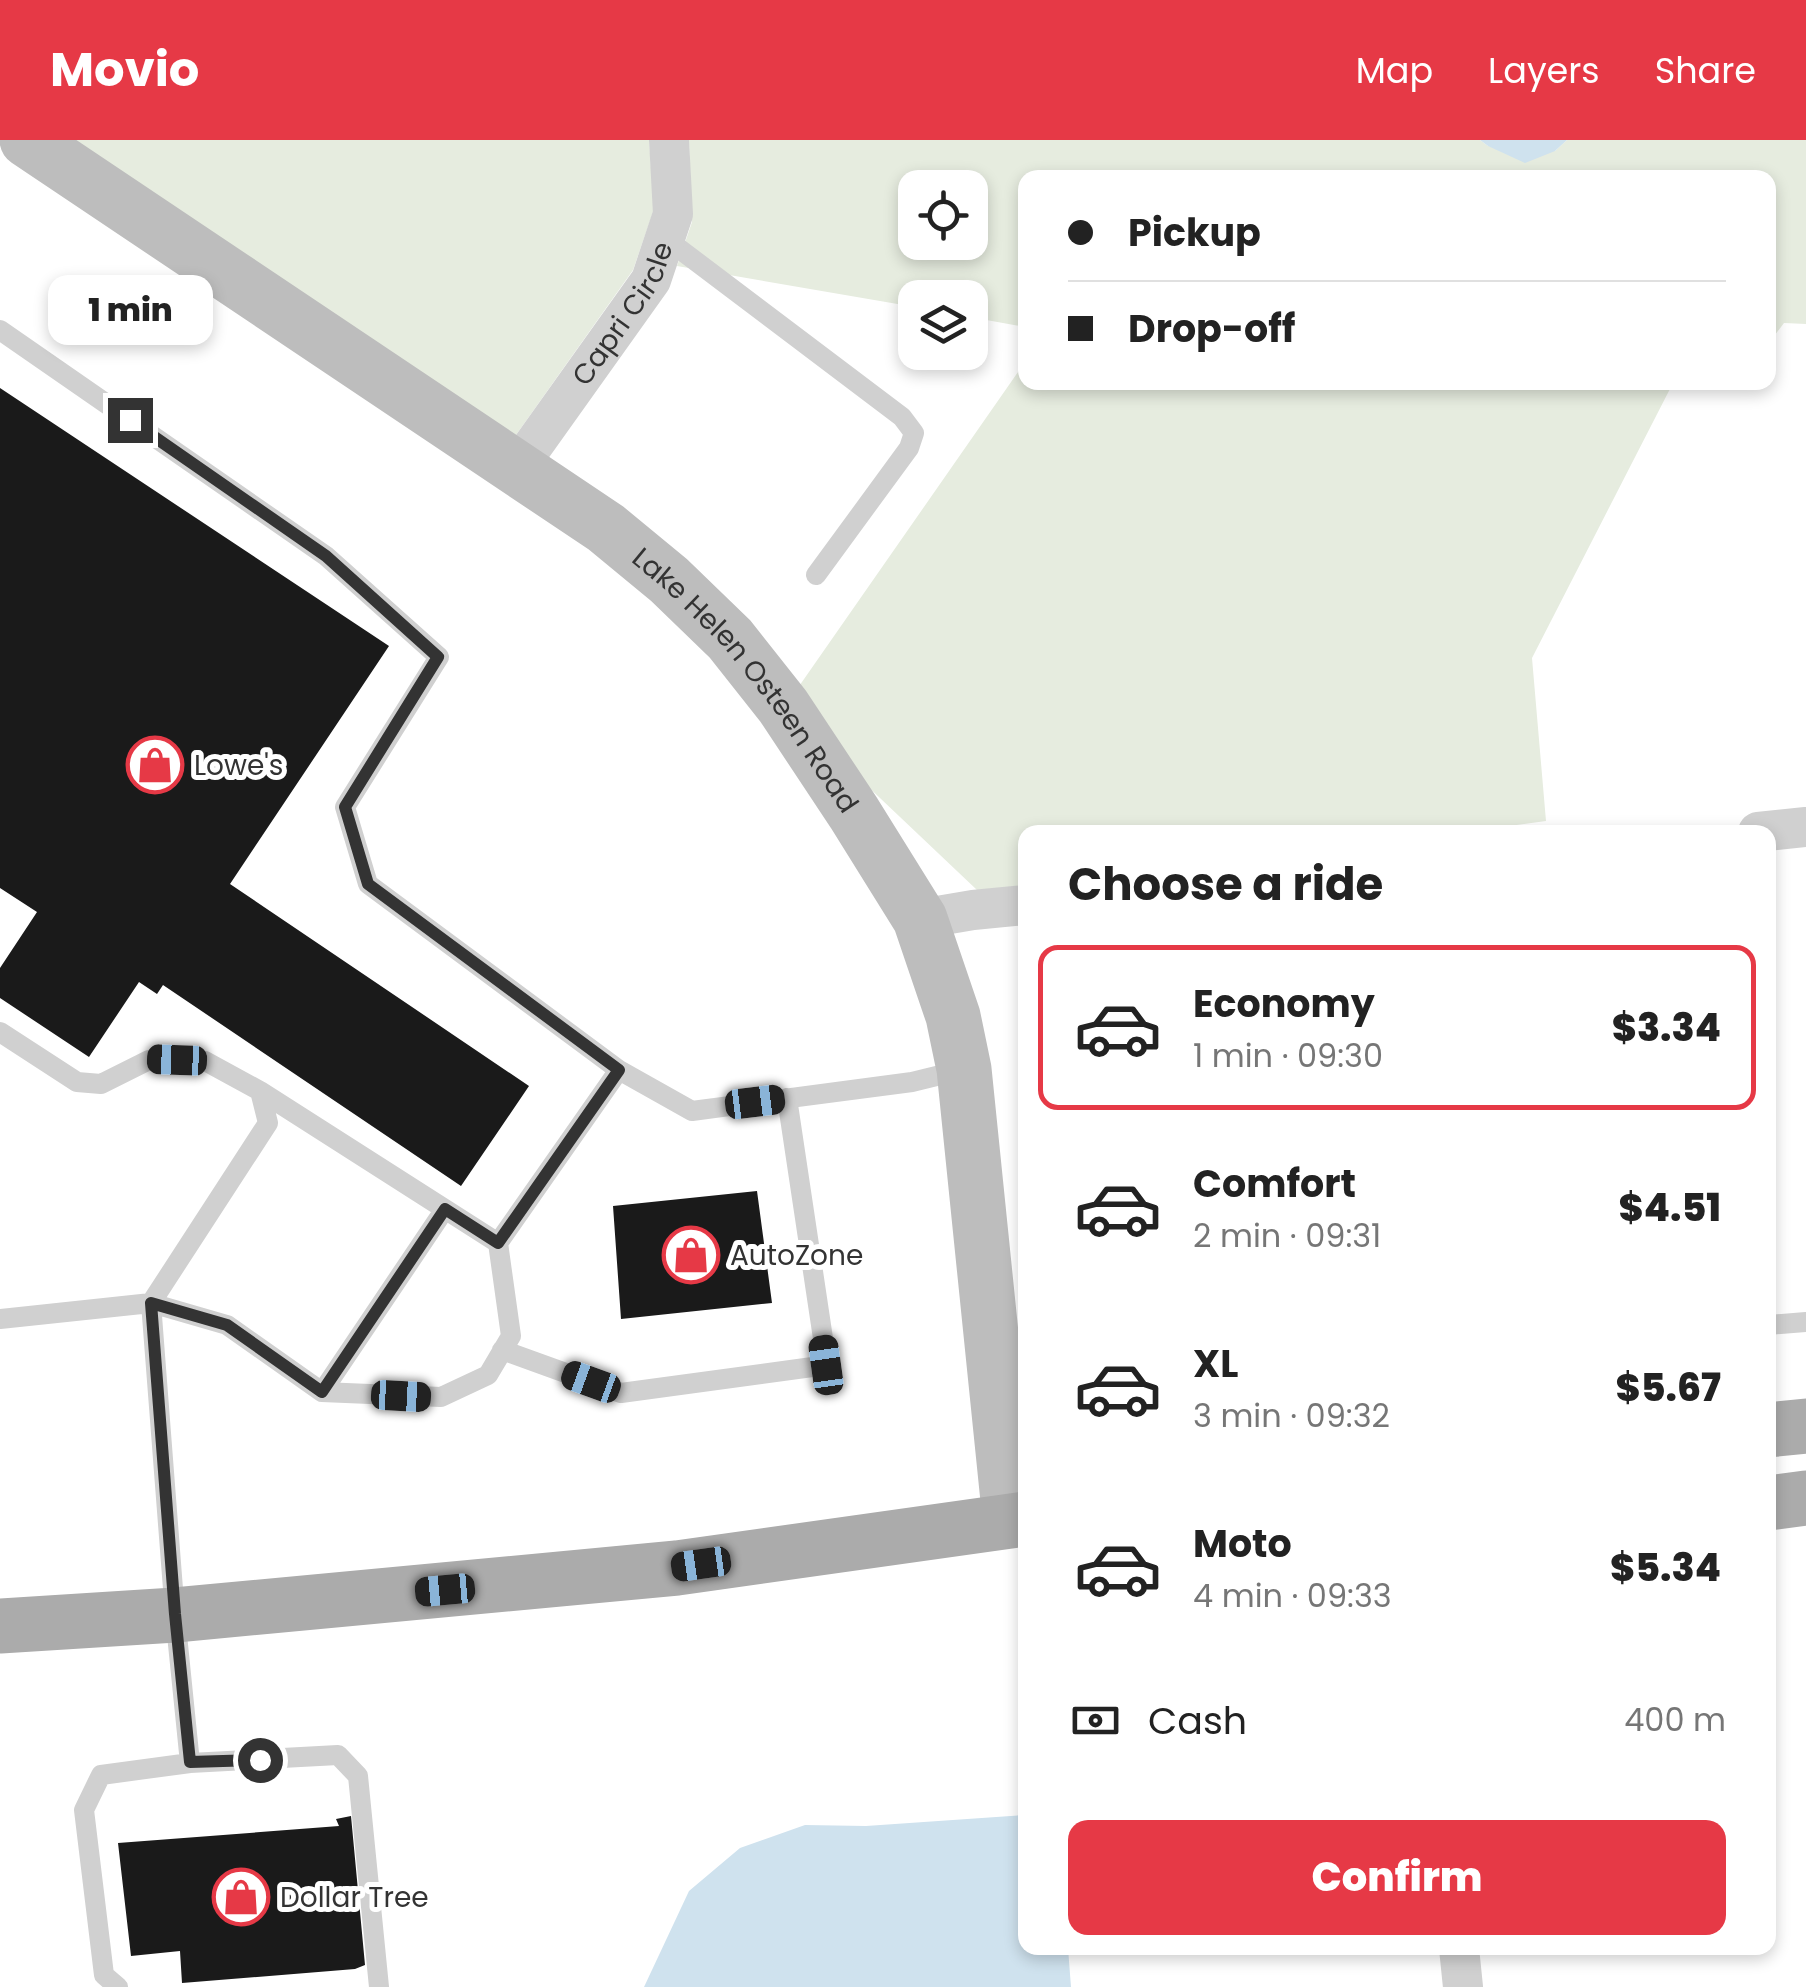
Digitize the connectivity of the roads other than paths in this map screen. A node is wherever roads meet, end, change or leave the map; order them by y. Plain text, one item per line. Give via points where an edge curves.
1 (26, 140) edge
2 (669, 140) edge
3 (666, 238) junction
4 (0, 330) edge
5 (518, 468) junction
6 (816, 575) dead end
7 (1806, 827) edge
8 (1776, 830) edge
9 (1018, 906) edge
10 (920, 919) junction
11 (0, 1032) edge
12 (619, 1070) junction
13 (964, 1070) junction
14 (260, 1092) junction
15 (787, 1098) junction
16 (445, 1209) junction
17 (498, 1243) junction
18 (151, 1303) junction
19 (0, 1319) edge
20 (1806, 1322) edge
21 (1776, 1324) edge
22 (502, 1350) junction
23 (322, 1392) junction
24 (1806, 1426) edge
25 (1776, 1429) edge
26 (1806, 1498) edge
27 (1776, 1501) edge
28 (1017, 1520) edge
29 (175, 1614) junction
30 (0, 1626) edge
31 (190, 1762) junction
32 (1460, 1955) edge
33 (118, 1987) edge
34 (379, 1987) edge
35 (1464, 1987) edge

1 - 5 street, Lake Helen Osteen Road
2 - 3 street, Capri Circle via 673,214
3 - 5 street, Capri Circle via 651,280
3 - 6 lane via 902,417 914,433 910,448
4 - 12 lane via 326,556 438,657 345,807 368,884
5 - 10 street, Lake Helen Osteen Road via 606,528 730,639 783,706
7 - 8 street
9 - 10 street
10 - 13 street, Lake Helen Osteen Road
11 - 14 lane via 76,1082 101,1084 148,1060 205,1061
12 - 15 lane via 692,1111
12 - 17 lane
13 - 15 lane
13 - 28 street, Lake Helen Osteen Road
14 - 16 lane
14 - 18 lane via 268,1123
15 - 22 lane via 826,1365 621,1393
16 - 17 lane
16 - 23 lane
17 - 22 lane via 511,1336
18 - 19 lane
18 - 23 lane via 227,1325
18 - 29 lane
20 - 21 lane
22 - 23 lane via 488,1375 440,1397
24 - 25 main road
26 - 27 main road
28 - 29 main road via 677,1568
29 - 30 main road
29 - 31 lane
31 - 33 lane via 101,1775 84,1810 104,1975
31 - 34 lane via 338,1756 358,1776
32 - 35 street

